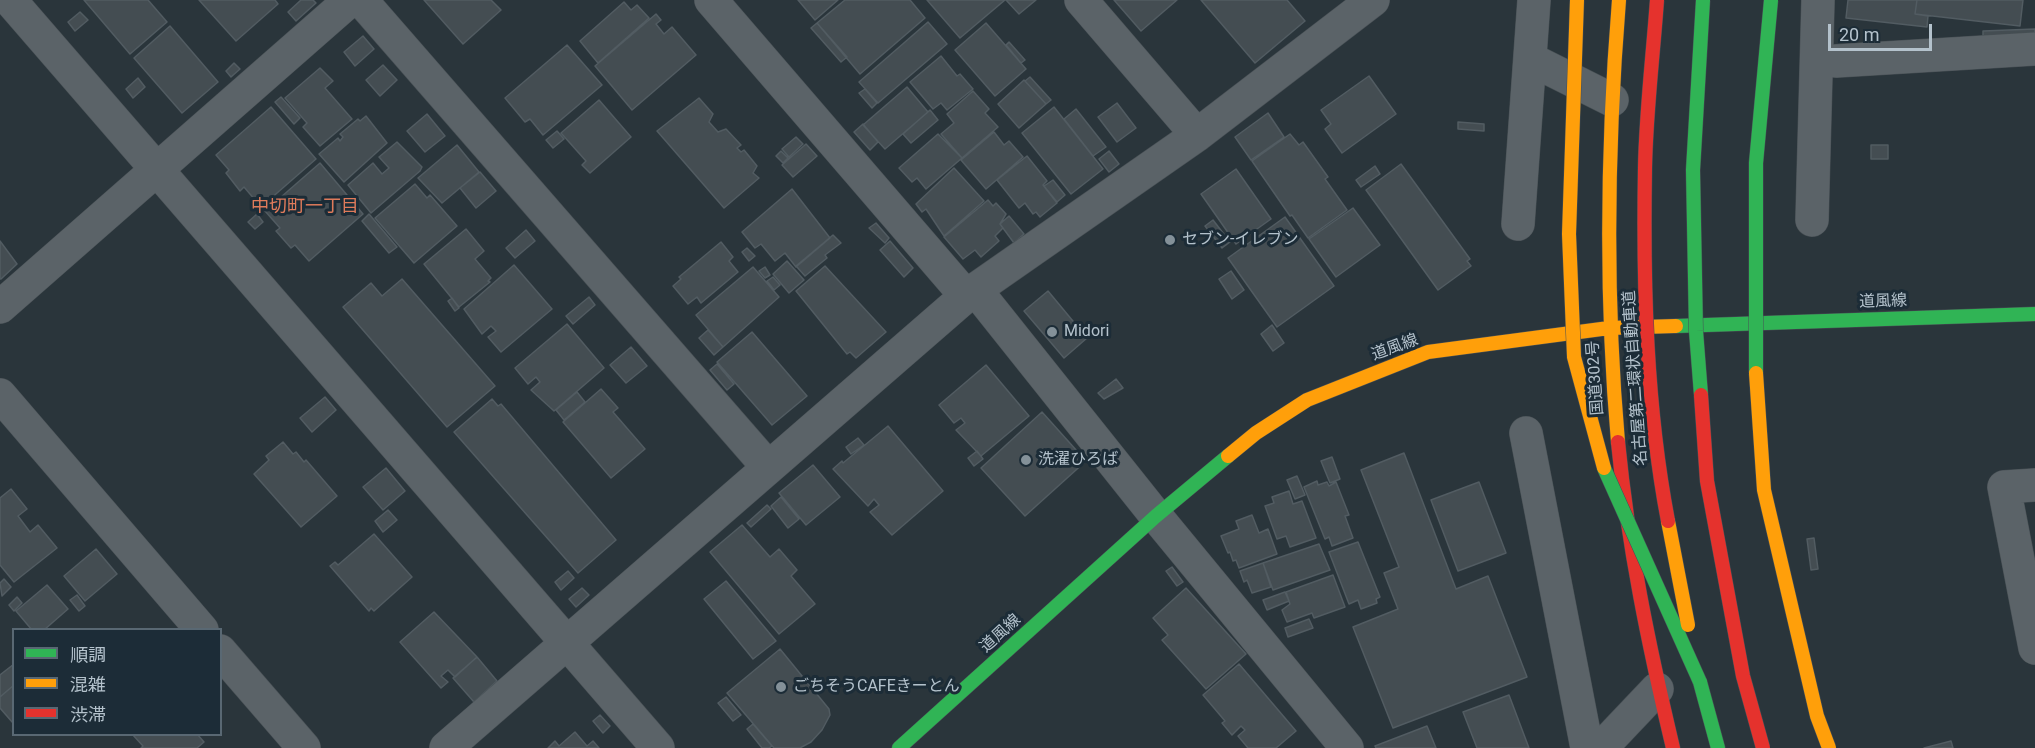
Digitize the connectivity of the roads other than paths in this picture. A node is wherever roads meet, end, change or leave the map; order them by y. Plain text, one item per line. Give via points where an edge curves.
1 (10, 0) edge
2 (350, 0) edge
3 (361, 0) edge
4 (711, 0) edge
5 (1081, 0) edge
6 (1373, 0) edge
7 (1534, 0) edge
8 (1577, 0) edge
9 (1657, 0) edge
10 (1703, 0) edge
11 (1771, 0) edge
12 (1818, 0) edge
13 (1626, 3) edge
14 (2035, 49) edge
15 (1530, 59) junction
16 (1836, 61) dead end
17 (1612, 100) junction
18 (1197, 135) junction
19 (157, 169) junction
20 (1812, 220) dead end
21 (1518, 225) dead end
22 (971, 292) junction
23 (0, 306) edge
24 (2035, 314) edge
25 (1609, 328) junction
26 (0, 395) edge
27 (1526, 433) dead end
28 (768, 467) junction
29 (2035, 485) edge
30 (1156, 516) junction
31 (200, 628) edge
32 (567, 644) junction
33 (2035, 648) edge
34 (222, 653) edge
35 (1700, 682) junction
36 (1657, 689) junction
37 (304, 748) edge
38 (446, 748) edge
39 (658, 748) edge
40 (899, 748) edge
41 (1346, 748) edge
42 (1587, 748) edge
43 (1602, 748) edge
44 (1673, 748) edge
45 (1718, 748) edge
46 (1763, 748) edge
47 (1829, 748) edge

1 - 19 street
2 - 19 street
3 - 28 street
4 - 22 street
5 - 18 street
6 - 18 street
7 - 15 street
8 - 35 main road, bridge via 1569,234 1574,357 1604,466
9 - 35 main road, 名古屋第二環状自動車道, bridge via 1646,166 1646,326 1661,485
10 - 46 main road, bridge via 1693,170 1696,332 1707,481 1743,676
11 - 47 main road, bridge via 1756,163 1755,363 1763,478 1817,716
12 - 20 street
13 - 17 main road, 国道302号
14 - 16 street
15 - 17 street
15 - 21 street
17 - 25 main road, 国道302号 via 1606,210
18 - 22 street
19 - 23 street
19 - 32 street
22 - 28 street
22 - 30 street
24 - 25 main road, 道風線
25 - 30 main road, 道風線 via 1428,352 1307,400 1256,433
25 - 36 main road, 国道302号 via 1634,565
26 - 31 street
27 - 42 street
28 - 32 street
29 - 33 street via 2004,487
30 - 40 main road, 道風線
30 - 41 street
32 - 38 street
32 - 39 street
34 - 37 street
35 - 45 main road, 名古屋第二環状自動車道
36 - 43 street
36 - 44 main road, 国道302号

